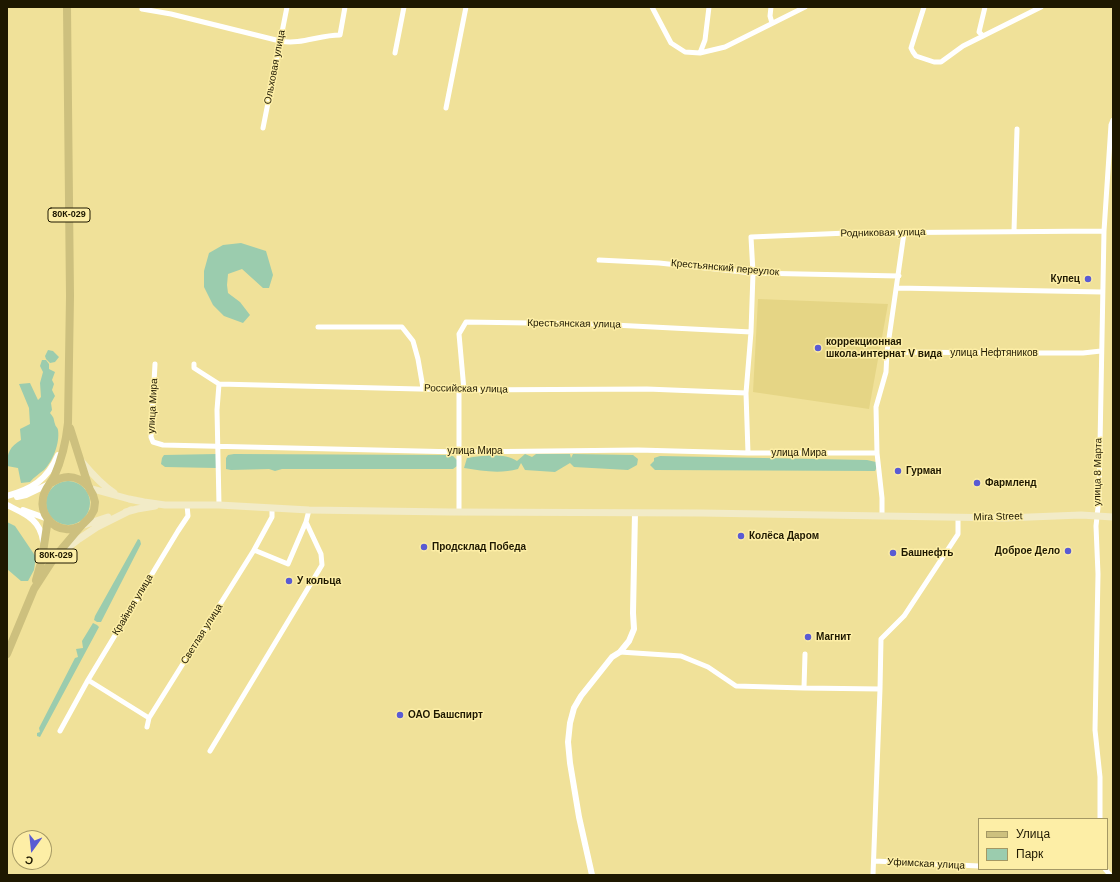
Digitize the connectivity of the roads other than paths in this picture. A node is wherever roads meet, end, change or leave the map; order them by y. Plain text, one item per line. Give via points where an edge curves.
1 (67, 7) edge
2 (143, 7) edge
3 (287, 7) edge
4 (345, 7) edge
5 (404, 7) edge
6 (466, 7) edge
7 (652, 7) edge
8 (709, 7) edge
9 (771, 7) edge
10 (805, 7) edge
11 (924, 7) edge
12 (986, 7) edge
13 (1041, 7) edge
14 (772, 23) junction
15 (983, 36) junction
16 (280, 41) junction
17 (395, 53) dead end
18 (700, 53) junction
19 (446, 108) dead end
20 (1112, 123) edge
21 (263, 128) dead end
22 (1017, 129) dead end
23 (1014, 231) junction
24 (1104, 231) junction
25 (904, 233) junction
26 (599, 260) dead end
27 (753, 273) junction
28 (899, 276) junction
29 (897, 288) junction
30 (1102, 292) junction
31 (318, 326) dead end
32 (751, 332) junction
33 (1101, 351) junction
34 (887, 352) junction
35 (155, 364) dead end
36 (194, 364) dead end
37 (219, 384) junction
38 (423, 388) junction
39 (462, 390) junction
40 (746, 393) junction
41 (68, 423) junction
42 (218, 447) junction
43 (460, 452) junction
44 (748, 453) junction
45 (877, 453) junction
46 (82, 462) junction
47 (51, 484) junction
48 (90, 488) junction
49 (7, 498) edge
50 (129, 499) junction
51 (7, 504) edge
52 (165, 505) junction
53 (187, 505) junction
54 (218, 505) junction
55 (272, 508) junction
56 (131, 510) junction
57 (309, 510) junction
58 (460, 512) junction
59 (635, 513) junction
60 (882, 516) junction
61 (1097, 516) junction
62 (958, 517) junction
63 (1113, 517) edge
64 (48, 519) junction
65 (306, 522) junction
66 (81, 526) junction
67 (44, 546) junction
68 (254, 550) junction
69 (54, 558) junction
70 (34, 588) junction
71 (620, 652) junction
72 (7, 654) edge
73 (805, 654) dead end
74 (88, 680) junction
75 (804, 688) junction
76 (880, 689) junction
77 (150, 718) junction
78 (147, 727) dead end
79 (60, 731) dead end
80 (210, 751) dead end
81 (1100, 818) edge
82 (874, 861) junction
83 (978, 866) edge
84 (592, 875) edge
85 (873, 875) edge

1 - 41 main road, 80К-029 via 70,296
2 - 16 street via 142,9
3 - 16 street, Ольховая улица
4 - 16 street via 340,35 329,35 297,43
5 - 17 street
6 - 19 street
7 - 18 street via 671,43 685,52
8 - 18 street via 705,40
9 - 14 street
10 - 14 street
11 - 15 street via 911,48 916,56 941,62 963,46
12 - 15 street via 979,32
13 - 15 street
14 - 18 street via 726,47
16 - 21 street, Ольховая улица
20 - 24 street, улица 8 Марта
22 - 23 street
23 - 24 street, Родниковая улица
23 - 25 street, Родниковая улица
24 - 30 street, улица 8 Марта
25 - 27 street, Родниковая улица via 751,237
25 - 28 street
26 - 27 street, Крестьянский переулок via 659,263
27 - 28 street, Крестьянский переулок
27 - 32 street
28 - 29 street
29 - 30 street
29 - 34 street
30 - 33 street, улица 8 Марта
31 - 38 street via 402,327 413,341
32 - 39 street, Крестьянская улица via 594,324 466,322 459,334
32 - 40 street
33 - 34 street, улица Нефтяников
33 - 61 street, улица 8 Марта
34 - 45 street via 886,372 876,406
35 - 42 street, улица Мира via 151,437 153,442 163,445
36 - 37 street via 194,368
37 - 38 street, Российская улица
37 - 42 street
38 - 39 street, Российская улица
39 - 40 street, Российская улица via 647,389
39 - 43 street
40 - 44 street
41 - 46 main road, 80К-029
41 - 47 main road, 80К-029 via 64,451
41 - 49 street via 60,451 48,474 31,488
42 - 43 street, улица Мира
42 - 54 street
43 - 44 street, улица Мира via 638,450
43 - 58 street
44 - 45 street, улица Мира
45 - 60 street
46 - 48 main road, 80К-029
46 - 50 main road via 103,485
47 - 48 main road via 67,477 83,481
47 - 49 street via 26,495
47 - 64 main road, 80К-029 via 46,490 42,505
48 - 50 main road
48 - 66 main road, 80К-029 via 95,502 94,510
50 - 52 main road
51 - 64 street
51 - 67 street via 39,526
52 - 53 main road
52 - 56 main road
53 - 54 main road
53 - 74 street, Крайняя улица via 188,516
54 - 55 main road
55 - 57 main road
55 - 68 street, Светлая улица via 272,517
56 - 66 main road
56 - 69 main road via 97,527
57 - 58 main road
57 - 65 street
58 - 59 main road
59 - 60 main road
59 - 71 street via 634,629
60 - 62 main road, Mira Street
61 - 62 main road, Mira Street
61 - 63 main road, Mira Street
61 - 81 street, улица 8 Марта via 1095,730 1100,777
62 - 76 street via 958,534 904,616 881,639
64 - 66 main road via 59,528 74,529
64 - 67 main road, 80К-029
65 - 68 street via 288,564
65 - 80 street via 321,554 322,565
66 - 69 main road, 80К-029
67 - 70 main road, 80К-029
68 - 77 street, Светлая улица
69 - 70 main road, 80К-029
70 - 72 main road, 80К-029
71 - 75 street via 681,656 708,667 736,686
71 - 84 street via 612,657 581,696 570,723 570,763
73 - 75 street
74 - 77 street
74 - 79 street, Крайняя улица
75 - 76 street
76 - 82 street
77 - 78 street, Светлая улица
82 - 83 street, Уфимская улица
82 - 85 street

